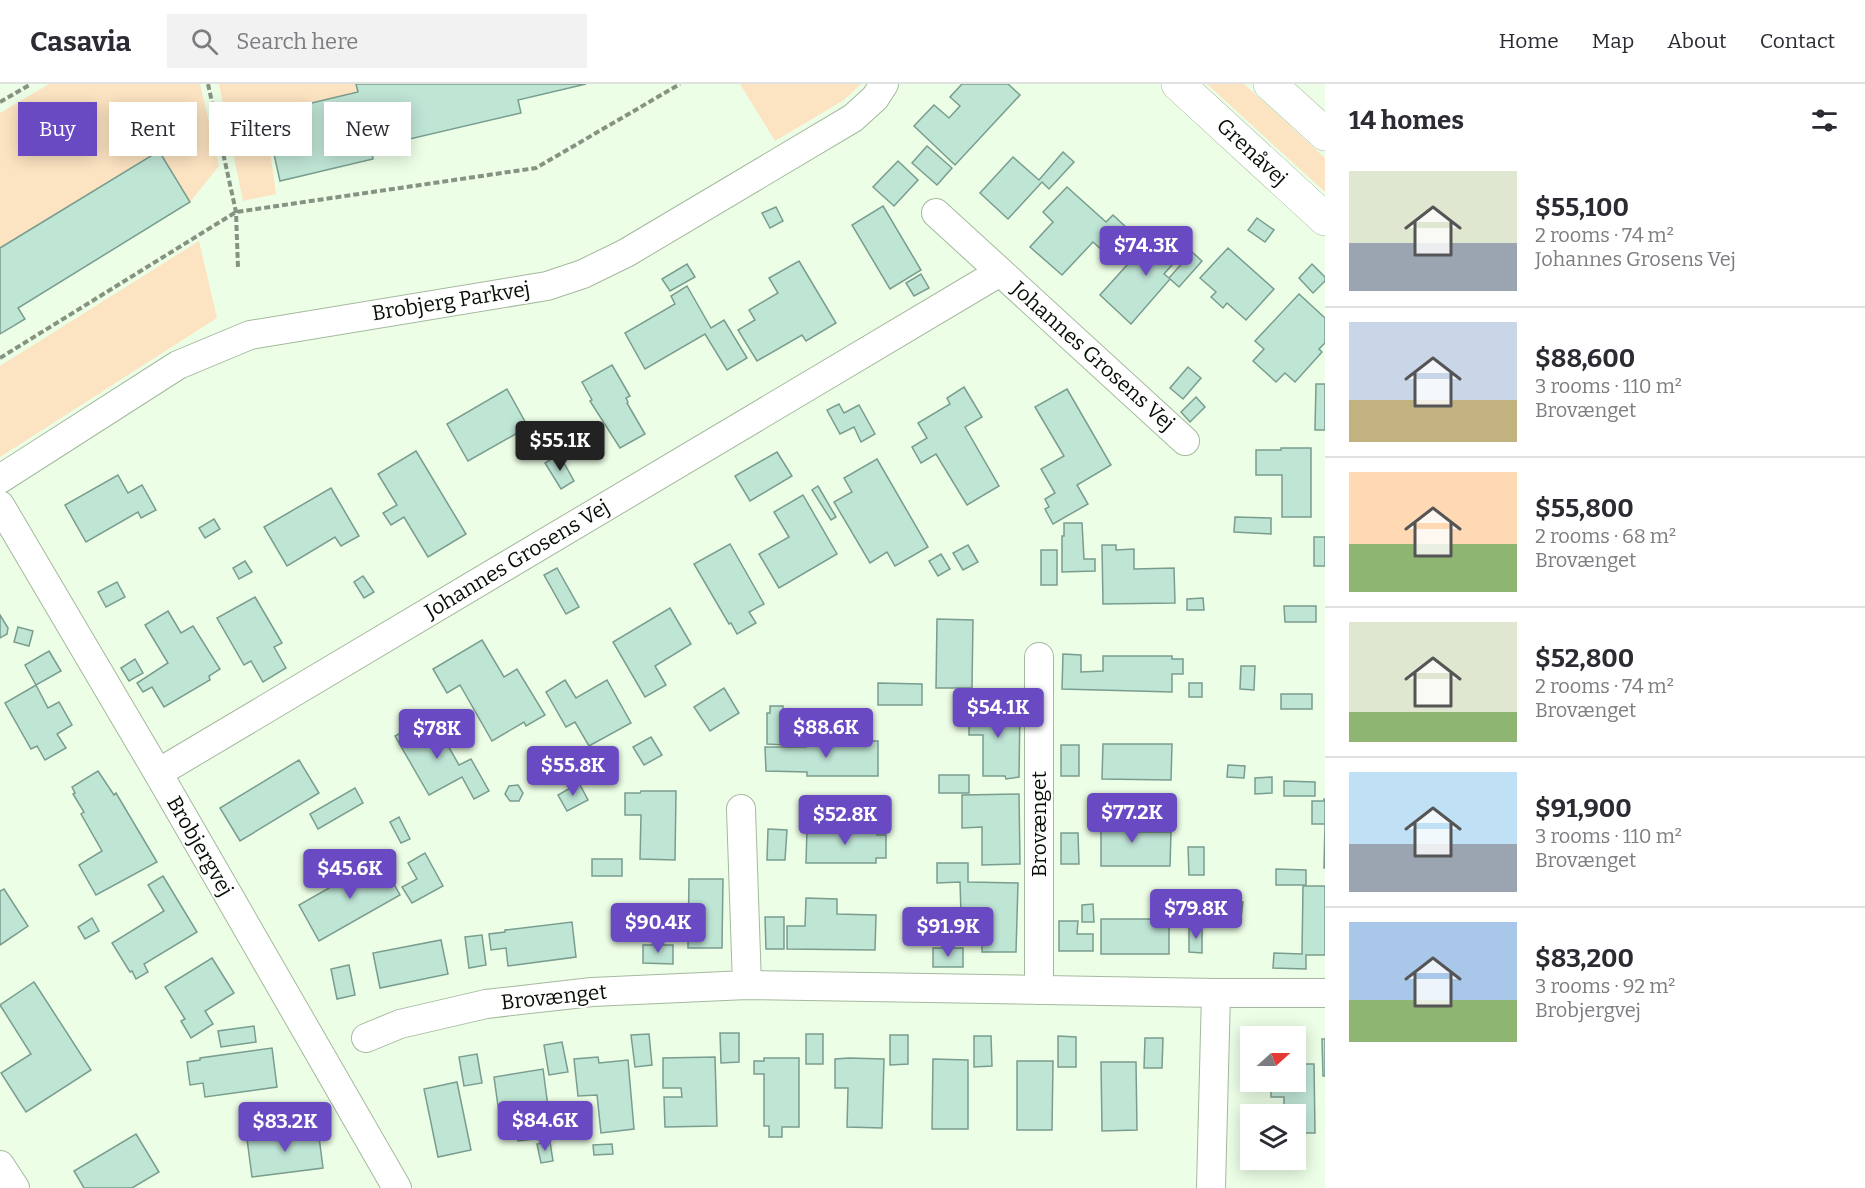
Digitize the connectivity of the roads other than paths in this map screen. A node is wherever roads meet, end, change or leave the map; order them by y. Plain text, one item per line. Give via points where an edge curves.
1 (884, 84) edge
2 (1178, 84) edge
3 (1270, 84) edge
4 (1325, 135) edge
5 (936, 213) dead end
6 (1325, 219) edge
7 (1000, 272) junction
8 (1185, 441) dead end
9 (0, 479) edge
10 (0, 505) edge
11 (1039, 657) dead end
12 (158, 772) junction
13 (741, 809) dead end
14 (747, 985) junction
15 (1039, 990) junction
16 (1216, 993) junction
17 (1325, 993) edge
18 (366, 1038) dead end
19 (0, 1165) edge
20 (15, 1188) edge
21 (397, 1188) edge
22 (1211, 1188) edge

1 - 9 street, Brobjerg Parkvej via 853,118 626,253 583,274 546,286 249,334 178,365
2 - 6 main road, Grenåvej
3 - 4 main road
5 - 7 street, Johannes Grosens Vej
7 - 8 street, Johannes Grosens Vej
7 - 12 street, Johannes Grosens Vej
10 - 12 street, Brobjergvej
11 - 15 street, Brovænget
12 - 21 street, Brobjergvej
13 - 14 street
14 - 15 street, Brovænget
14 - 18 street, Brovænget via 592,992 486,1004 400,1024
15 - 16 street, Brovænget
16 - 17 street, Brovænget
16 - 22 street
19 - 20 street

